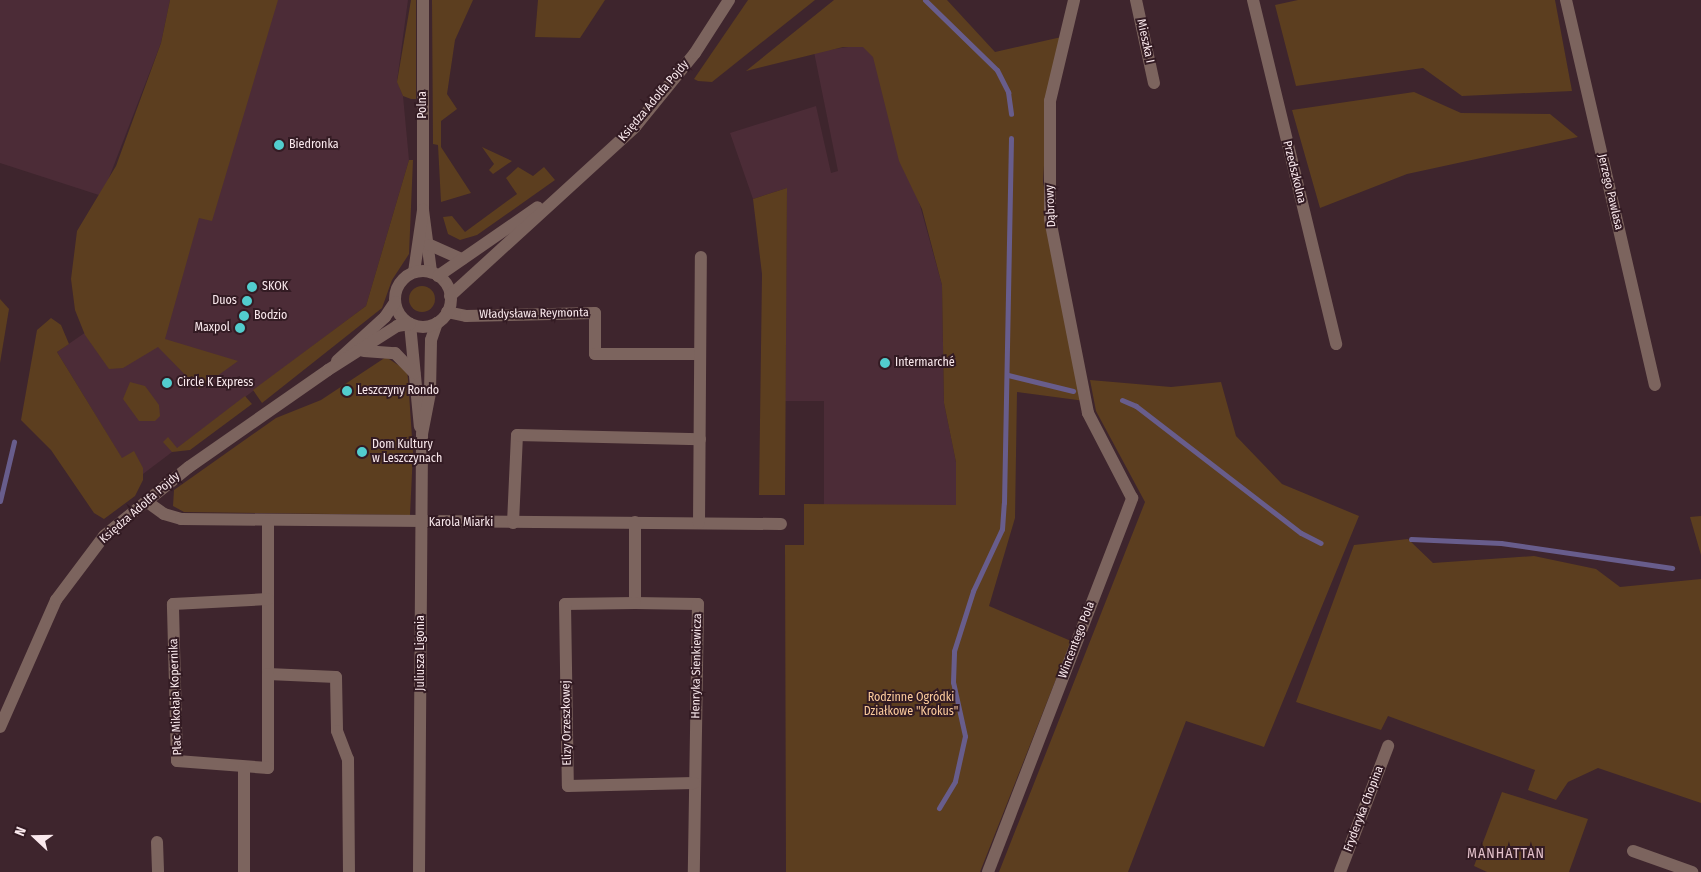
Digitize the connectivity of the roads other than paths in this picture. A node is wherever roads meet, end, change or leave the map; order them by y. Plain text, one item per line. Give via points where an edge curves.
1 (424, 0) edge
2 (729, 0) edge
3 (1074, 0) edge
4 (1136, 0) edge
5 (1253, 0) edge
6 (1566, 0) edge
7 (1154, 83) dead end
8 (565, 190) junction
9 (423, 210) junction
10 (430, 245) junction
11 (701, 257) dead end
12 (462, 259) junction
13 (414, 272) junction
14 (434, 274) junction
15 (450, 296) junction
16 (395, 302) junction
17 (447, 312) junction
18 (437, 323) junction
19 (410, 324) junction
20 (1336, 344) dead end
21 (364, 351) junction
22 (700, 354) junction
23 (328, 370) junction
24 (414, 373) junction
25 (1655, 385) dead end
26 (1088, 413) joint
27 (422, 434) junction
28 (700, 439) junction
29 (146, 500) junction
30 (268, 521) junction
31 (634, 522) junction
32 (421, 523) junction
33 (513, 523) junction
34 (699, 523) junction
35 (781, 524) dead end
36 (268, 600) junction
37 (635, 603) junction
38 (268, 674) junction
39 (1, 720) edge
40 (1388, 746) dead end
41 (244, 768) junction
42 (694, 783) junction
43 (157, 842) dead end
44 (1633, 851) dead end
45 (158, 872) edge
46 (244, 872) edge
47 (349, 872) edge
48 (419, 872) edge
49 (694, 872) edge
50 (988, 872) edge
51 (1340, 872) edge
52 (1692, 872) edge

1 - 9 street, Polna
2 - 8 street, Księdza Adolfa Pojdy via 652,108
3 - 26 street, Dąbrowy via 1050,101 1050,219
4 - 7 street, Mieszka I
5 - 20 street, Przedszkolna
6 - 25 street, Jerzego Pawlasa
8 - 12 street, Księdza Adolfa Pojdy
8 - 15 street, Księdza Adolfa Pojdy
9 - 10 street, Polna
9 - 13 street, Polna
10 - 12 street
10 - 14 street, Polna
11 - 22 street
12 - 14 street, Księdza Adolfa Pojdy
13 - 14 street
13 - 16 street via 401,281
14 - 15 street
15 - 17 street
16 - 19 street via 400,315
16 - 23 street, Księdza Adolfa Pojdy via 385,317
17 - 18 street
17 - 22 street, Władysława Reymonta via 466,316 595,313 595,354
18 - 19 street
18 - 27 street, Juliusza Ligonia via 431,340 430,393
19 - 21 street, Księdza Adolfa Pojdy via 397,326
19 - 24 street, Juliusza Ligonia
21 - 23 street, Księdza Adolfa Pojdy
21 - 24 street via 395,353
22 - 28 street
23 - 29 street, Księdza Adolfa Pojdy
24 - 27 street, Juliusza Ligonia
26 - 50 street, Wincentego Pola via 1132,498
27 - 32 street, Juliusza Ligonia
28 - 33 street via 517,435
28 - 34 street
29 - 30 street, Karola Miarki via 164,514 181,519
29 - 39 street, Księdza Adolfa Pojdy via 104,536 56,600
30 - 32 street, Karola Miarki
30 - 36 street, Plac Mikołaja Kopernika
31 - 33 street, Karola Miarki
31 - 34 street, Karola Miarki
31 - 37 street
32 - 33 street, Karola Miarki
32 - 48 street, Juliusza Ligonia
34 - 35 street, Karola Miarki
36 - 38 street, Plac Mikołaja Kopernika
36 - 41 street, Plac Mikołaja Kopernika via 173,604 177,761
37 - 42 street, Henryka Sienkiewicza via 698,604
37 - 42 street, Elizy Orzeszkowej via 565,604 568,786
38 - 41 street, Plac Mikołaja Kopernika via 268,768
38 - 47 street via 336,677 337,731 348,759
40 - 51 street, Fryderyka Chopina
41 - 46 street
42 - 49 street, Henryka Sienkiewicza
43 - 45 street
44 - 52 street

